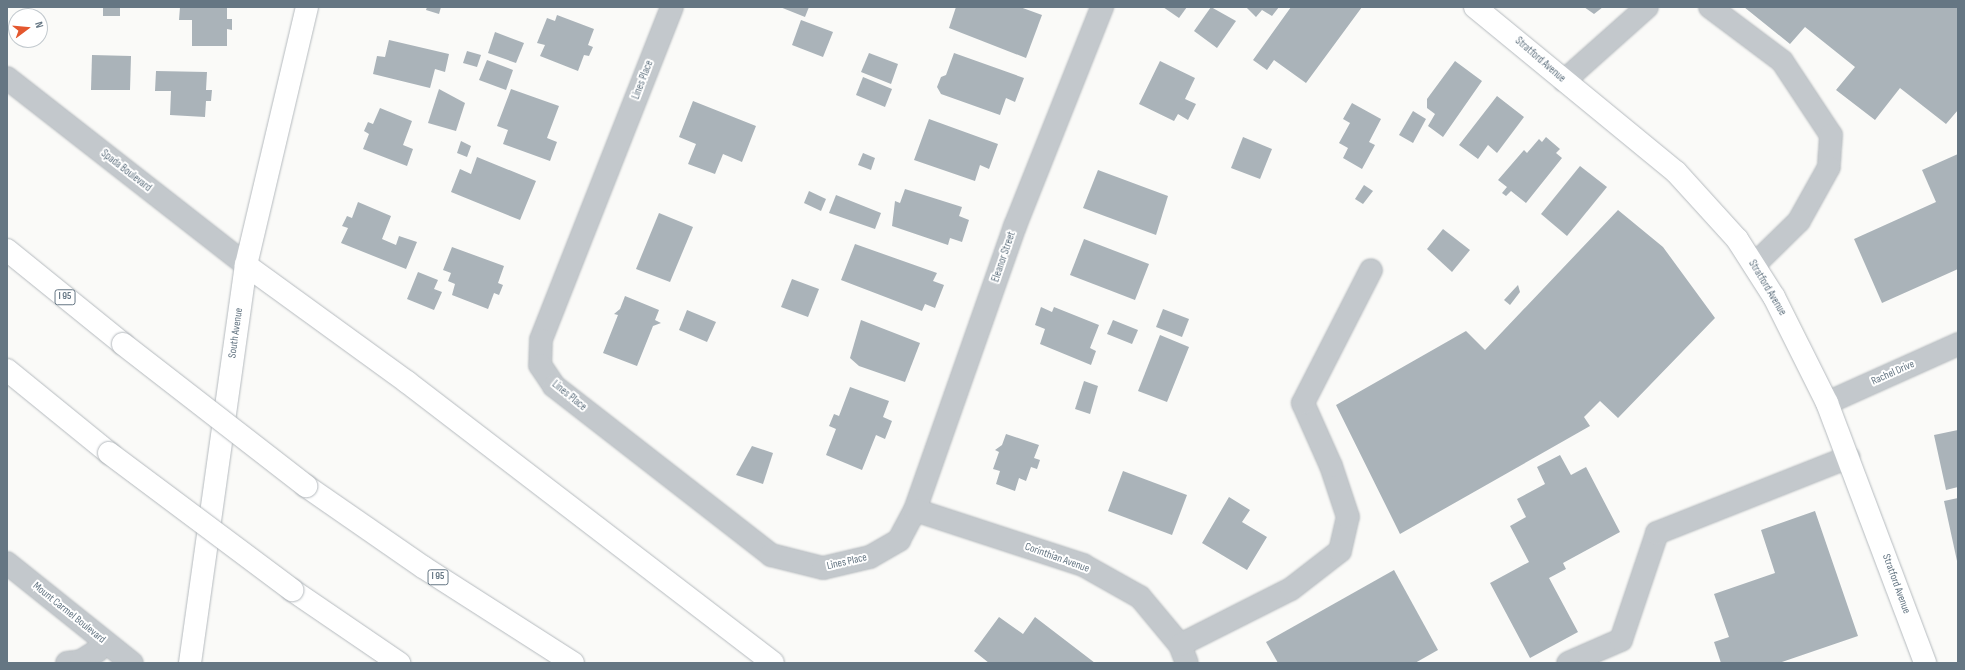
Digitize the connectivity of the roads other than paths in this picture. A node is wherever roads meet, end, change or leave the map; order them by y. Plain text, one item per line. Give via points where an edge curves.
1 (307, 7) edge
2 (672, 7) edge
3 (1102, 7) edge
4 (1476, 7) edge
5 (1647, 7) edge
6 (1710, 7) edge
7 (7, 78) edge
8 (1564, 81) junction
9 (7, 250) edge
10 (246, 265) junction
11 (1754, 265) junction
12 (1372, 270) dead end
13 (1958, 344) edge
14 (7, 370) edge
15 (1827, 403) junction
16 (1849, 457) junction
17 (915, 510) junction
18 (7, 563) edge
19 (102, 641) junction
20 (1184, 654) edge
21 (67, 663) edge
22 (132, 663) edge
23 (190, 663) edge
24 (399, 663) edge
25 (573, 663) edge
26 (773, 663) edge
27 (1568, 663) edge
28 (1925, 663) edge

1 - 10 main road, South Avenue
2 - 17 street, Lines Place via 541,340 538,354 545,376 771,555 823,568 870,557 899,540
3 - 17 street, Eleanor Street via 1015,226
4 - 8 main road, Stratford Avenue
5 - 8 street
6 - 11 street via 1782,61 1831,135 1829,167 1799,221
7 - 10 street, Spada Boulevard
8 - 11 main road, Stratford Avenue via 1676,172 1732,234
9 - 25 main road, I 95, bridge via 306,486 423,566
10 - 23 main road, South Avenue
10 - 26 main road via 413,387
11 - 15 main road, Stratford Avenue
12 - 20 street via 1303,403 1331,466 1348,517 1340,551 1291,589
13 - 15 street, Rachel Drive
14 - 24 main road, bridge via 109,453 292,590
15 - 16 main road, Stratford Avenue
16 - 27 street via 1657,533 1621,640
16 - 28 main road, Stratford Avenue
17 - 20 street, Corinthian Avenue via 1083,566 1140,597
18 - 19 street, Mount Carmel Boulevard
19 - 21 street via 97,652 81,661
19 - 22 street, Mount Carmel Boulevard

